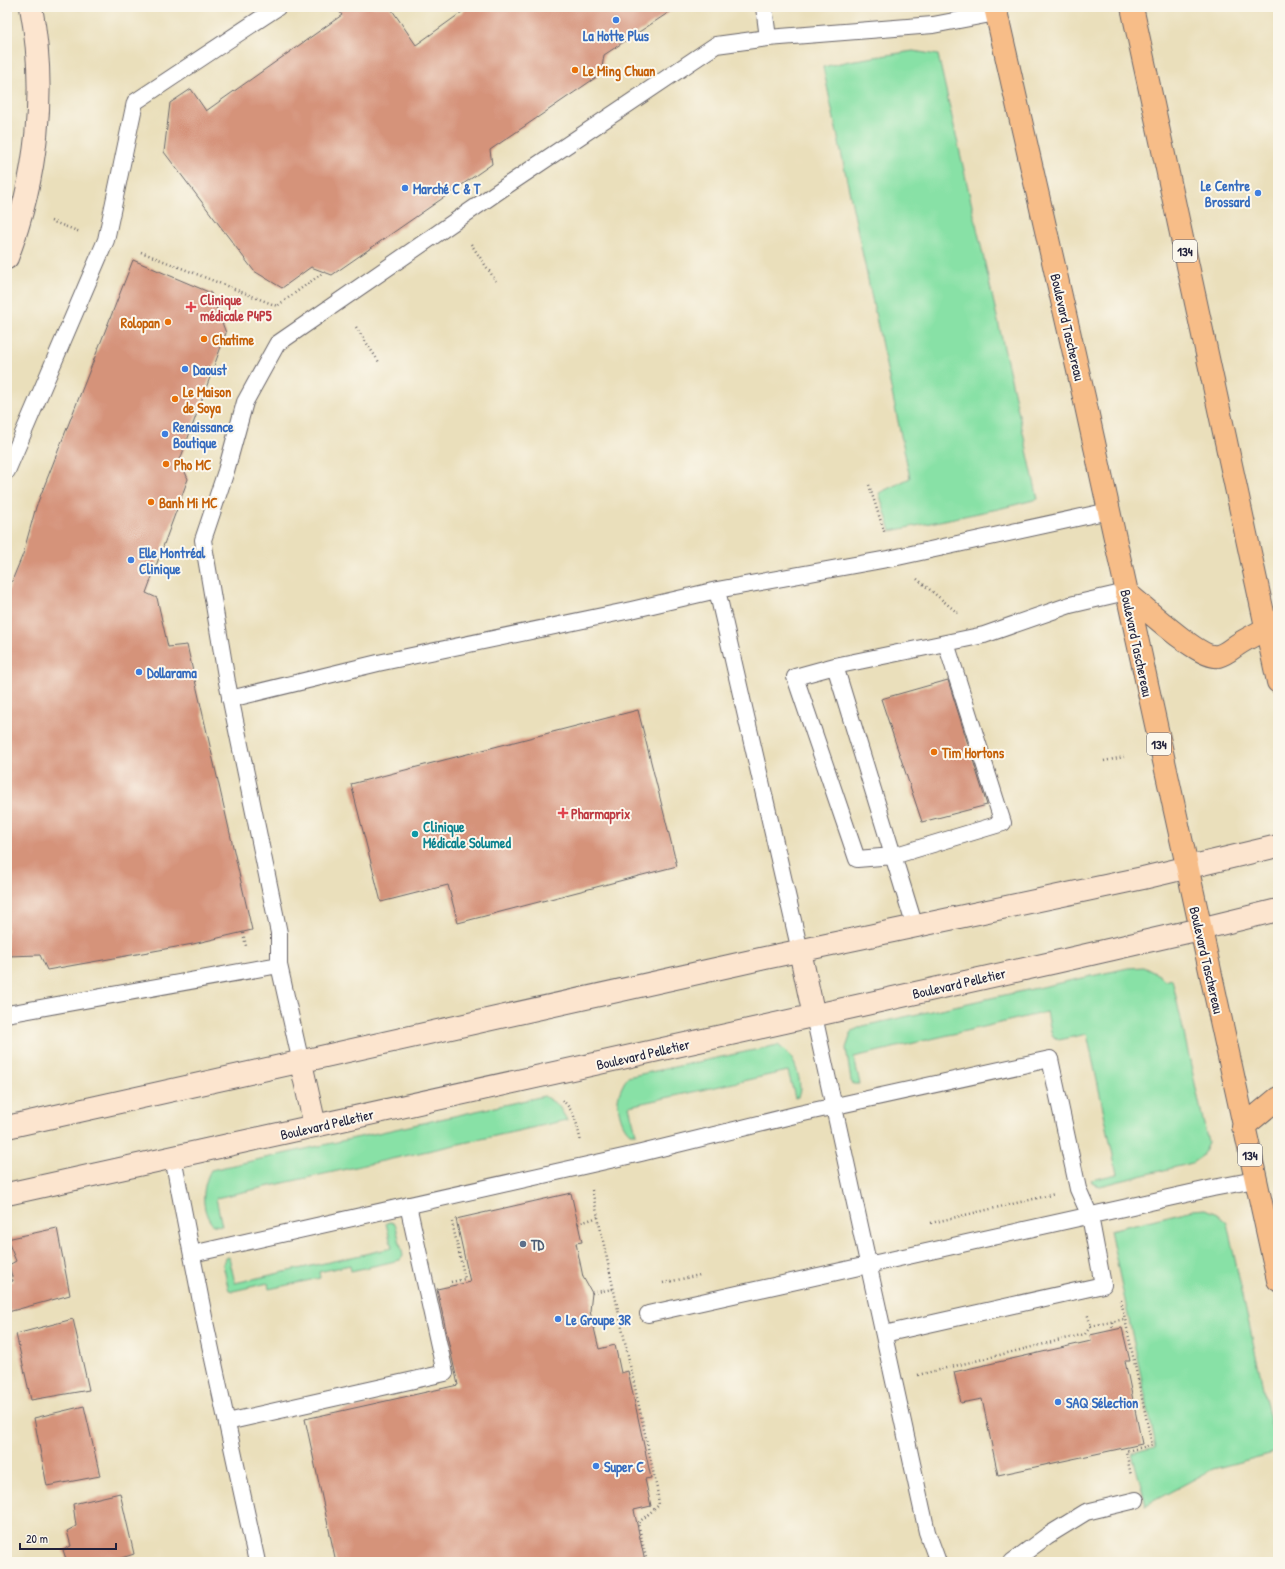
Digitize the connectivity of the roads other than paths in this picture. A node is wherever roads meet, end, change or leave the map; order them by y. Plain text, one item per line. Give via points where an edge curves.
1 (31, 7) edge
2 (278, 7) edge
3 (764, 7) edge
4 (1132, 7) edge
5 (996, 10) edge
6 (768, 38) junction
7 (7, 258) edge
8 (7, 472) edge
9 (1109, 512) junction
10 (717, 590) junction
11 (1126, 592) junction
12 (1267, 628) junction
13 (946, 643) junction
14 (835, 666) junction
15 (1278, 682) edge
16 (230, 700) junction
17 (1278, 846) edge
18 (893, 856) junction
19 (1186, 868) junction
20 (1278, 910) edge
21 (915, 927) junction
22 (1200, 929) junction
23 (800, 951) junction
24 (279, 965) junction
25 (7, 1014) edge
26 (814, 1016) junction
27 (301, 1063) junction
28 (1278, 1098) edge
29 (835, 1107) junction
30 (315, 1126) junction
31 (7, 1127) edge
32 (1243, 1127) junction
33 (173, 1158) junction
34 (1255, 1180) junction
35 (7, 1194) edge
36 (408, 1205) junction
37 (1090, 1216) junction
38 (192, 1254) junction
39 (869, 1265) junction
40 (1278, 1280) edge
41 (648, 1314) dead end
42 (884, 1334) junction
43 (227, 1422) junction
44 (1136, 1500) dead end
45 (257, 1562) edge
46 (938, 1562) edge
47 (1012, 1562) edge

1 - 7 street via 38,66 37,133 23,210
2 - 8 lane via 134,102 106,240
3 - 6 lane
4 - 12 main road, 134
5 - 6 lane via 933,25
5 - 9 main road, Boulevard Taschereau / 134
6 - 16 lane via 716,45 277,344 245,402 203,540
9 - 10 lane via 893,558
9 - 11 main road, Boulevard Taschereau / 134
10 - 16 lane via 378,663
10 - 23 lane
11 - 12 main road via 1194,648 1210,656 1218,656 1229,651
11 - 13 lane via 1070,605 984,636
11 - 19 main road, Boulevard Taschereau / 134
12 - 15 main road, 134
13 - 14 lane
13 - 18 lane via 1004,823
14 - 18 lane
14 - 18 lane via 796,678 857,859
16 - 24 lane via 279,933
17 - 19 street
18 - 21 lane
19 - 21 street
19 - 22 main road, Boulevard Taschereau / 134
20 - 22 street, Boulevard Pelletier
21 - 23 street
22 - 26 street, Boulevard Pelletier
22 - 32 main road, Boulevard Taschereau / 134
23 - 26 street
23 - 27 street
24 - 25 lane
24 - 27 lane
26 - 29 lane
26 - 30 street, Boulevard Pelletier
27 - 30 street
27 - 31 street
28 - 32 main road
29 - 36 lane
29 - 37 lane via 1050,1059 1078,1189
29 - 39 lane
30 - 33 street, Boulevard Pelletier
32 - 34 main road, Boulevard Taschereau / 134
33 - 35 street, Boulevard Pelletier
33 - 38 lane
34 - 37 lane
34 - 40 main road, Boulevard Taschereau / 134
36 - 38 lane
36 - 43 lane via 445,1373
37 - 39 lane
37 - 42 lane via 1103,1285
38 - 43 lane
39 - 41 lane
39 - 42 lane
42 - 46 lane via 926,1532
43 - 45 lane
44 - 47 lane via 1086,1512

